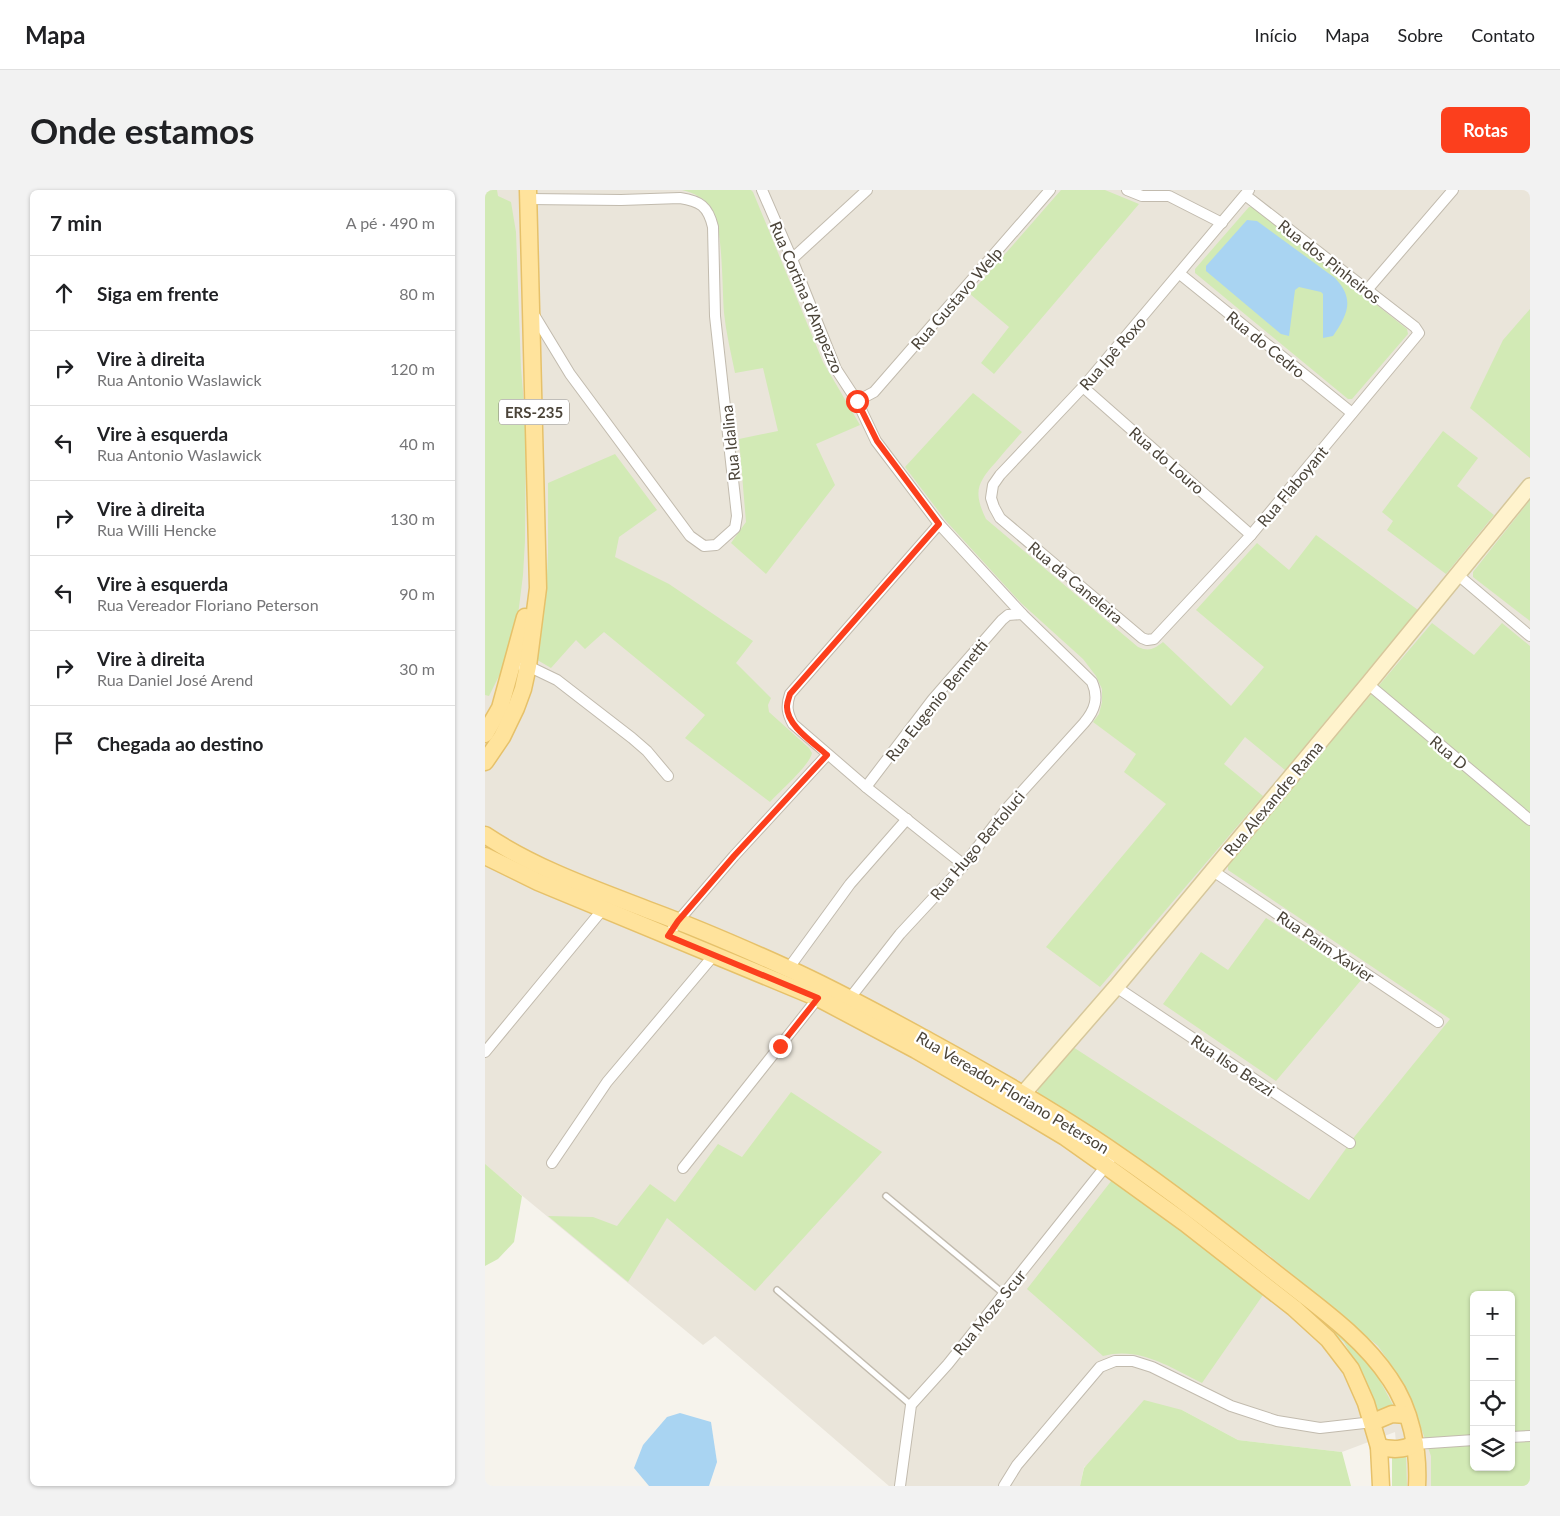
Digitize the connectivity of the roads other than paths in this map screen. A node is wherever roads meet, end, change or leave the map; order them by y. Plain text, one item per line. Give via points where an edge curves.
1 (762, 190) edge
2 (867, 190) edge
3 (1050, 190) edge
4 (1127, 190) edge
5 (1453, 190) edge
6 (1247, 193) edge
7 (528, 195) edge
8 (1222, 223) junction
9 (792, 259) junction
10 (1180, 274) junction
11 (1367, 290) junction
12 (530, 308) junction
13 (1415, 328) joint
14 (1083, 387) junction
15 (857, 401) junction
16 (1352, 413) junction
17 (1530, 486) edge
18 (1000, 518) joint
19 (939, 524) junction
20 (1251, 535) junction
21 (1458, 575) junction
22 (1022, 614) junction
23 (1530, 636) edge
24 (1154, 638) joint
25 (520, 668) junction
26 (1368, 684) junction
27 (1096, 691) joint
28 (485, 734) edge
29 (827, 755) junction
30 (485, 762) edge
31 (668, 776) dead end
32 (866, 787) junction
33 (907, 819) junction
34 (1530, 820) edge
35 (485, 835) edge
36 (485, 856) edge
37 (963, 865) junction
38 (1213, 871) junction
39 (603, 910) junction
40 (678, 921) junction
41 (668, 936) junction
42 (714, 954) junction
43 (788, 969) junction
44 (1117, 987) junction
45 (818, 998) junction
46 (850, 998) junction
47 (1439, 1022) dead end
48 (485, 1052) edge
49 (1017, 1100) junction
50 (1350, 1143) dead end
51 (1116, 1153) junction
52 (553, 1163) dead end
53 (1106, 1166) junction
54 (683, 1168) dead end
55 (886, 1196) dead end
56 (777, 1290) dead end
57 (1004, 1294) junction
58 (911, 1405) junction
59 (1407, 1415) junction
60 (1373, 1422) junction
61 (1530, 1436) edge
62 (1515, 1437) edge
63 (1470, 1440) edge
64 (1415, 1444) junction
65 (1379, 1448) junction
66 (900, 1486) edge
67 (1004, 1486) edge
68 (1381, 1486) edge
69 (1417, 1486) edge

1 - 9 street, Rua Cortina d'Ampezzo
2 - 9 street
3 - 15 street, Rua Gustavo Welp via 874,392
4 - 8 street via 1142,196 1169,196
5 - 11 street
6 - 8 street, Rua Ipê Roxo
6 - 11 street, Rua dos Pinheiros
7 - 12 main road, ERS-235
7 - 12 street, Rua Idalina via 621,200 679,198 697,203 710,214 715,316 737,516 735,528 716,545 704,546 690,536 570,374
8 - 10 street, Rua Ipê Roxo
9 - 15 street, Rua Cortina d'Ampezzo via 836,369
10 - 14 street, Rua Ipê Roxo
10 - 16 street, Rua do Cedro
11 - 13 street, Rua dos Pinheiros
12 - 25 main road, ERS-235 via 536,515
13 - 16 street, Rua Flaboyant via 1419,333 1416,338
14 - 18 street, Rua Ipê Roxo via 993,485 991,498
14 - 20 street, Rua do Louro
15 - 19 street, Rua Cortina d'Ampezzo via 877,441
16 - 20 street, Rua Flaboyant
17 - 21 street, Rua Alexandre Rama
18 - 24 street, Rua da Caneleira via 1142,638
19 - 22 street, Rua Cortina d'Ampezzo
19 - 29 street via 790,694 788,716
20 - 24 street, Rua Flaboyant
21 - 23 street
21 - 26 street, Rua Alexandre Rama
22 - 27 street, Rua Cortina d'Ampezzo via 1092,682
22 - 32 street, Rua Eugenio Bennetti via 1008,615 1001,620 933,699
25 - 28 main road, ERS-235
25 - 30 main road, ERS-235 via 516,708
25 - 31 street via 557,680 632,738
26 - 34 street, Rua D
26 - 38 street, Rua Alexandre Rama
27 - 37 street, Rua Hugo Bertoluci via 1093,712 1008,806
29 - 32 street
29 - 40 street
32 - 33 street
33 - 37 street
33 - 43 street via 850,884
35 - 40 main road, Rua Vereador Floriano Peterson via 535,864
36 - 39 main road, Rua Vereador Floriano Peterson
37 - 46 street, Rua Hugo Bertoluci via 900,934
38 - 44 street, Rua Alexandre Rama
38 - 47 street, Rua Paim Xavier
39 - 41 main road, Rua Vereador Floriano Peterson
39 - 48 street
40 - 41 street
40 - 43 main road, Rua Vereador Floriano Peterson
41 - 42 main road, Rua Vereador Floriano Peterson
42 - 45 main road, Rua Vereador Floriano Peterson
42 - 52 street via 607,1082
43 - 46 main road, Rua Vereador Floriano Peterson
44 - 49 street, Rua Alexandre Rama
44 - 50 street, Rua Ilso Bezzi
45 - 49 main road, Rua Vereador Floriano Peterson
45 - 54 street
46 - 49 main road, Rua Vereador Floriano Peterson via 958,1057
49 - 51 main road, Rua Vereador Floriano Peterson
49 - 53 main road, Rua Vereador Floriano Peterson
51 - 53 street, Rua Moze Scur
51 - 59 main road, Rua Vereador Floriano Peterson via 1223,1231 1353,1336 1393,1382
53 - 57 street, Rua Moze Scur
53 - 60 main road, Rua Vereador Floriano Peterson via 1185,1223 1328,1338 1351,1369
55 - 57 lane
56 - 58 lane
57 - 58 street, Rua Moze Scur
58 - 66 street
59 - 60 main road via 1393,1414
59 - 64 main road, Rua Vereador Floriano Peterson
60 - 65 main road, Rua Vereador Floriano Peterson
60 - 67 street via 1320,1428 1277,1421 1231,1406 1152,1368 1133,1361 1115,1361 1100,1367 1017,1465
61 - 62 street
63 - 64 street
64 - 65 main road via 1405,1449
64 - 69 main road, Rua Vereador Floriano Peterson
65 - 68 main road, Rua Vereador Floriano Peterson

